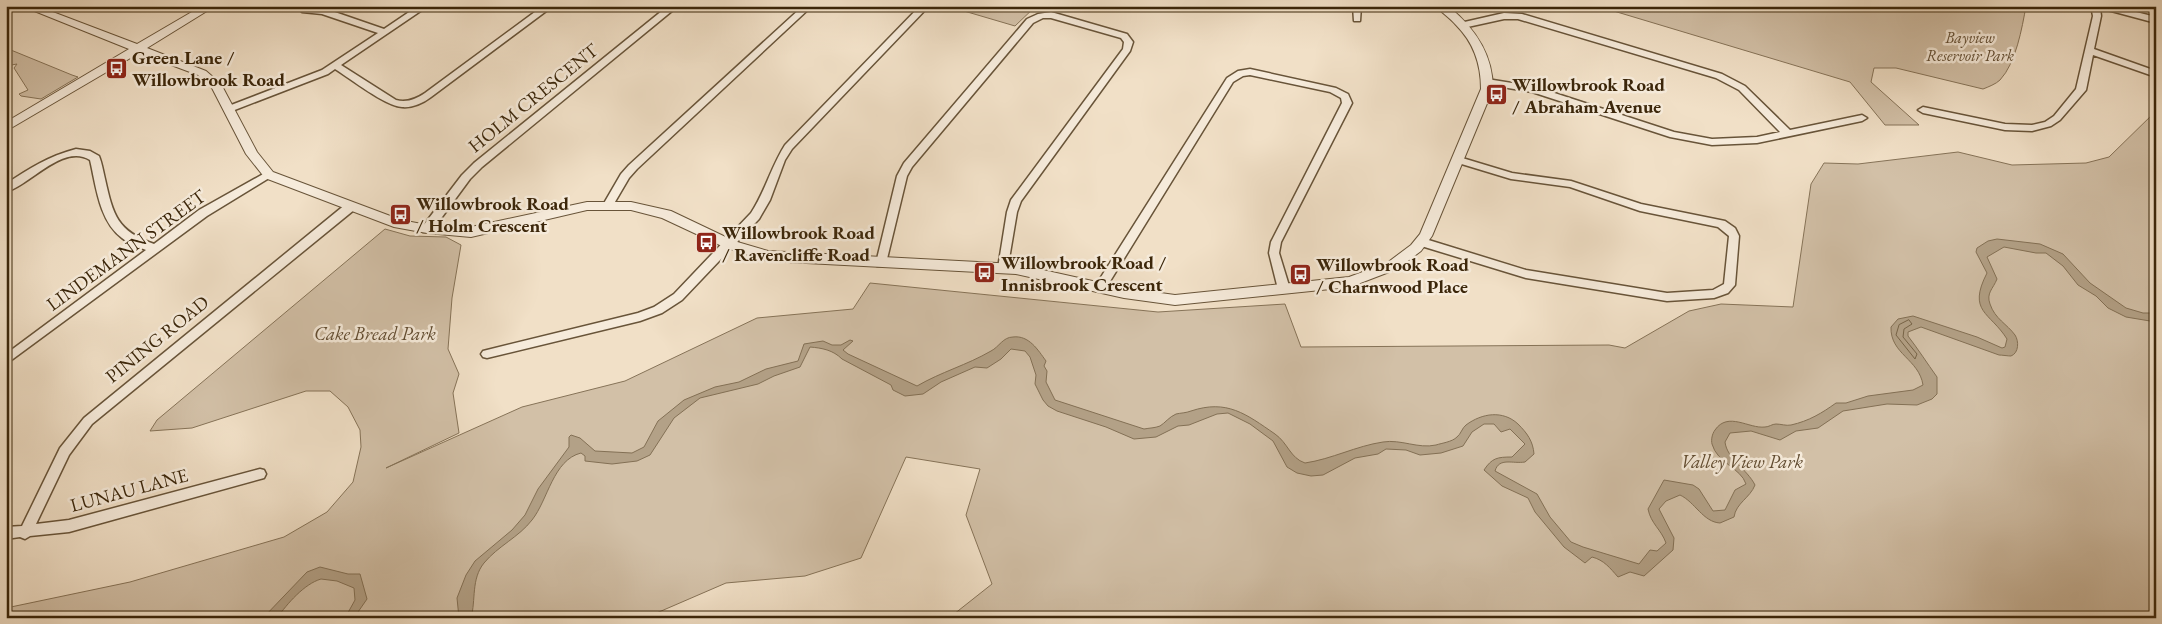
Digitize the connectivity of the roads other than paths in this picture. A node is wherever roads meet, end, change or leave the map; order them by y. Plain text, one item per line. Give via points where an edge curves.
1 (27, 6) edge
2 (210, 6) edge
3 (301, 6) edge
4 (424, 6) edge
5 (549, 6) edge
6 (674, 6) edge
7 (808, 6) edge
8 (925, 6) edge
9 (1357, 6) edge
10 (1441, 6) edge
11 (2095, 6) edge
12 (2101, 6) edge
13 (1357, 19) dead end
14 (2156, 20) edge
15 (1463, 25) junction
16 (385, 32) junction
17 (139, 48) junction
18 (2090, 52) junction
19 (336, 66) junction
20 (2156, 74) edge
21 (1487, 82) junction
22 (230, 109) junction
23 (1923, 110) dead end
24 (1862, 118) dead end
25 (6, 127) edge
26 (1788, 134) junction
27 (1459, 160) junction
28 (269, 175) junction
29 (6, 188) edge
30 (608, 205) junction
31 (350, 207) junction
32 (427, 229) junction
33 (1422, 242) junction
34 (729, 244) junction
35 (155, 249) junction
36 (881, 263) junction
37 (1003, 268) junction
38 (1100, 288) junction
39 (1284, 289) junction
40 (487, 354) dead end
41 (6, 360) edge
42 (260, 474) dead end
43 (6, 533) edge
44 (25, 533) junction

1 - 17 street
2 - 17 street
3 - 16 street via 305,10 323,11
4 - 16 street
5 - 19 street via 413,103 397,104
6 - 32 street, HOLM CRESCENT via 478,165
7 - 30 street via 633,167
8 - 34 street via 788,147 759,211
9 - 13 street
10 - 15 street
11 - 18 street via 2097,16
12 - 14 street
15 - 21 street via 1482,55
15 - 26 street via 1520,16 1719,76 1742,88
16 - 19 street
17 - 22 street via 202,73 217,86
17 - 25 street
18 - 20 street
18 - 23 street via 2081,90 2057,118 2041,126 2005,127
19 - 22 street via 301,83
21 - 26 street via 1533,90 1660,131 1699,140 1736,142
21 - 27 street
22 - 28 street via 256,161
24 - 26 street
27 - 33 street
27 - 33 street via 1511,176 1571,184 1640,207 1721,224 1734,236 1729,285 1714,294 1667,296 1526,274
28 - 31 street
28 - 35 street, LINDEMANN STREET via 213,207
29 - 35 street via 58,157 74,152 88,153 95,158 106,202 119,231
30 - 32 street via 561,210 471,232
30 - 34 street via 631,206 666,214
31 - 32 street via 398,224
31 - 44 street, PINING ROAD via 88,421 64,452
33 - 39 street via 1401,260 1372,275 1350,282
34 - 36 street via 779,258
34 - 40 street via 678,296 652,313
35 - 41 street, LINDEMANN STREET
36 - 37 street
36 - 37 street via 902,176 908,165 1030,21 1038,16 1051,15 1124,36 1129,42 1127,49 1016,200
37 - 38 street via 1038,272
38 - 39 street via 1176,300
38 - 39 street via 1230,80 1250,72 1333,90 1344,96 1347,103 1276,242 1274,253
42 - 44 street, LUNAU LANE via 69,526
43 - 44 street, LUNAU LANE

